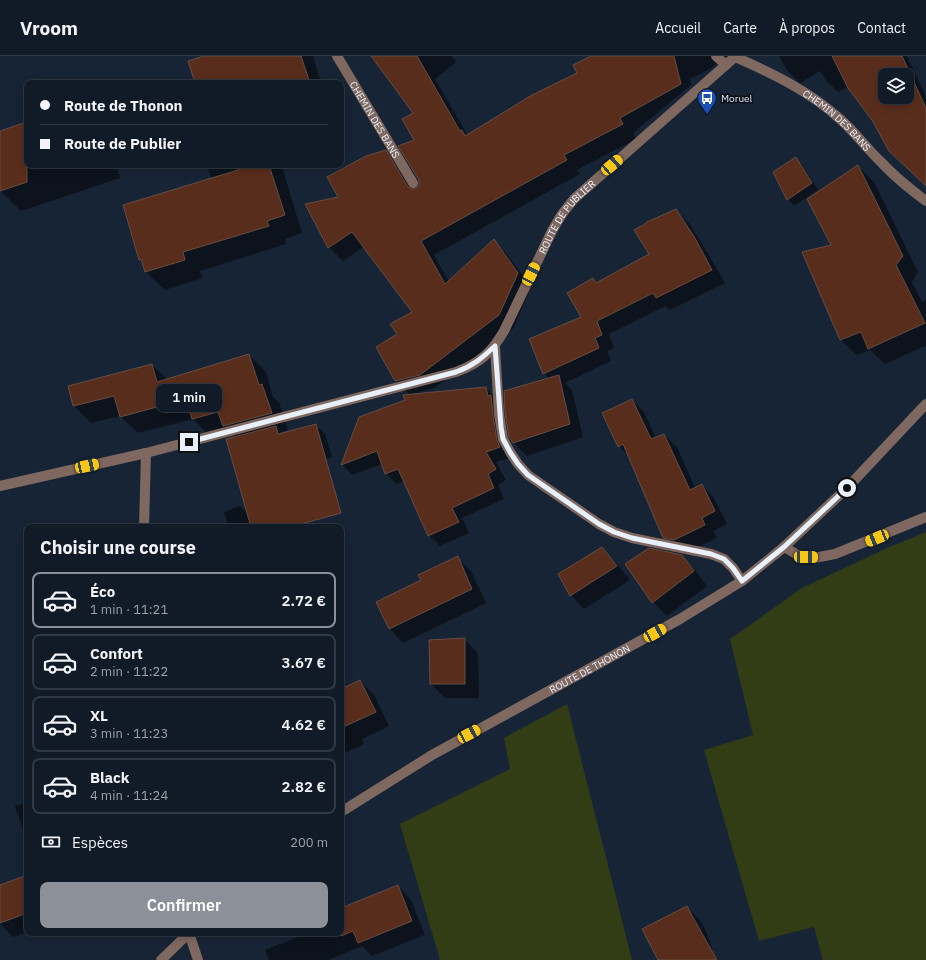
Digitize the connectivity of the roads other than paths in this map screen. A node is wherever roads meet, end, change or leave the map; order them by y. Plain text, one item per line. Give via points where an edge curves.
1 (337, 56) edge
2 (716, 56) edge
3 (735, 57) edge
4 (726, 66) junction
5 (413, 184) dead end
6 (926, 200) edge
7 (495, 346) junction
8 (926, 404) edge
9 (146, 453) junction
10 (0, 486) edge
11 (926, 517) edge
12 (144, 524) edge
13 (784, 547) junction
14 (742, 581) junction
15 (344, 810) edge
16 (186, 936) edge
17 (190, 936) edge
18 (161, 960) edge
19 (198, 960) edge

1 - 5 street, CHEMIN DES BANS
2 - 4 street
3 - 4 street, ROUTE DE PUBLIER
3 - 6 street, CHEMIN DES BANS via 781,78 824,105 882,164
4 - 7 street, ROUTE DE PUBLIER via 590,185 562,214
7 - 9 street, ROUTE DE PUBLIER via 483,358 456,372
7 - 14 street via 503,439 528,475 614,532 711,554 724,559
8 - 13 street, ROUTE DE THONON via 852,483
9 - 10 street, ROUTE DE PUBLIER
9 - 12 street
11 - 13 street via 835,554 806,557
13 - 14 street, ROUTE DE THONON
14 - 15 street, ROUTE DE THONON via 680,619 432,755
16 - 18 street
17 - 19 street

